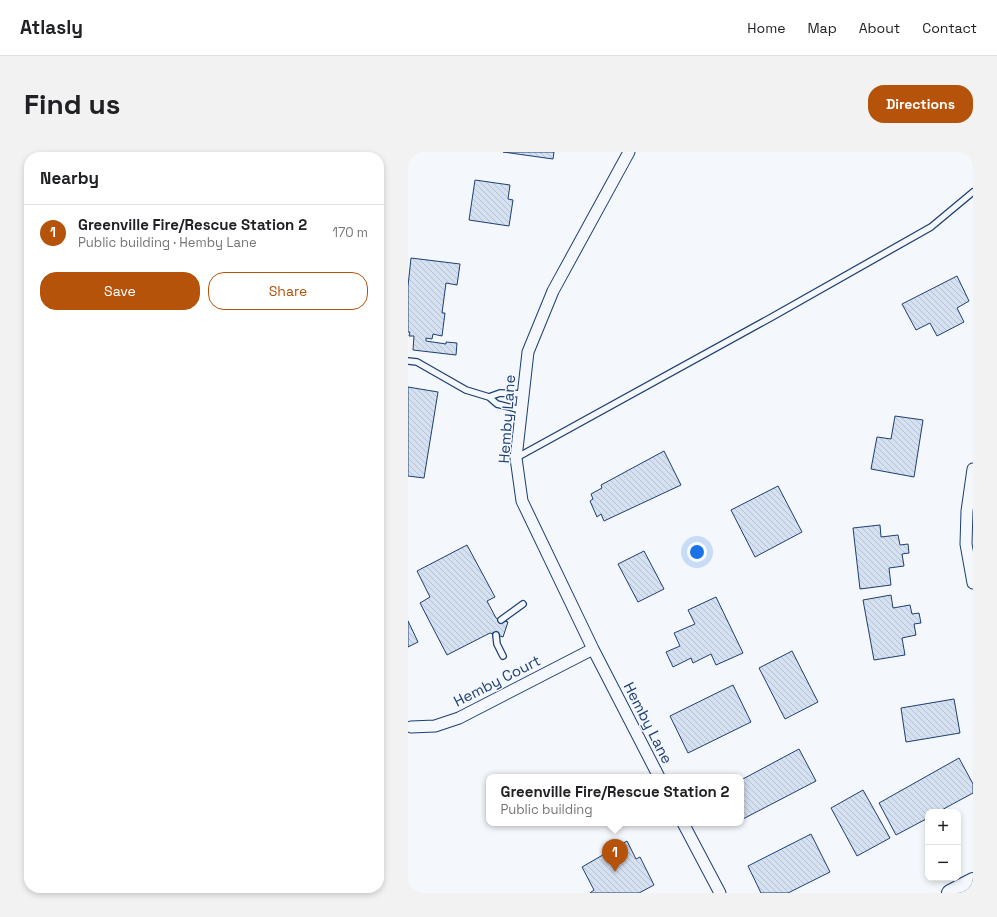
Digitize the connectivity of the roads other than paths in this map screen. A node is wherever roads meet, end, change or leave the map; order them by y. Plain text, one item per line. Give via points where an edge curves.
1 (629, 152) edge
2 (973, 192) edge
3 (408, 361) edge
4 (523, 394) junction
5 (489, 397) junction
6 (521, 410) junction
7 (516, 458) junction
8 (973, 469) edge
9 (973, 583) edge
10 (523, 604) dead end
11 (501, 620) dead end
12 (496, 635) dead end
13 (593, 649) junction
14 (503, 656) dead end
15 (411, 728) dead end
16 (657, 774) edge
17 (685, 826) edge
18 (973, 881) edge
19 (720, 893) edge
20 (950, 893) edge

1 - 4 street, Hemby Lane via 553,291 528,352
2 - 7 lane via 931,227
3 - 5 lane via 417,362 466,390
4 - 5 lane via 500,393
4 - 6 street, Hemby Lane
5 - 6 lane via 497,404
6 - 7 street, Hemby Lane
7 - 13 street, Hemby Lane via 522,500
8 - 9 street via 966,510 966,544
10 - 11 lane
12 - 14 lane
13 - 15 street, Hemby Court via 459,718 434,726
13 - 16 street, Hemby Lane
17 - 19 street
18 - 20 main road

